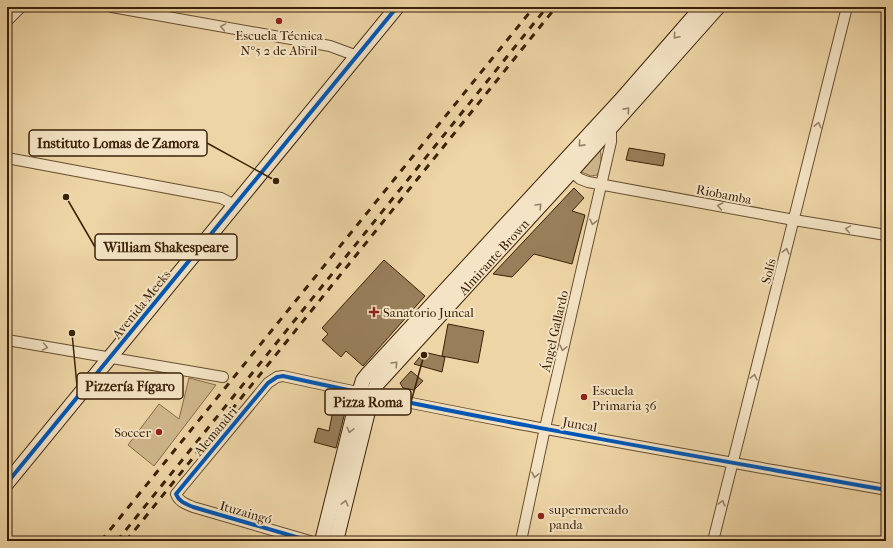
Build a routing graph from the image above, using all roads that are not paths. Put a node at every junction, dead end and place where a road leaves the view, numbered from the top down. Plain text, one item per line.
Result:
1 (21, 7) edge
2 (112, 7) edge
3 (397, 7) edge
4 (702, 7) edge
5 (718, 7) edge
6 (847, 7) edge
7 (7, 21) edge
8 (357, 56) junction
9 (611, 127) junction
10 (7, 158) edge
11 (567, 168) junction
12 (602, 184) junction
13 (235, 205) junction
14 (794, 220) junction
15 (886, 235) edge
16 (7, 340) edge
17 (109, 358) junction
18 (223, 377) dead end
19 (272, 379) joint
20 (366, 394) junction
21 (545, 428) junction
22 (733, 462) junction
23 (7, 483) edge
24 (886, 490) edge
25 (178, 498) joint
26 (310, 541) edge
27 (322, 541) edge
28 (336, 541) edge
29 (522, 541) edge
30 (713, 541) edge

1 - 7 street
8 -> 2 street
3 - 8 main road, Avenida Meeks
4 -> 11 main road, Almirante Brown
9 -> 5 main road, Almirante Brown
14 -> 6 street, Solís
8 - 13 main road, Avenida Meeks
9 - 11 main road, Almirante Brown
9 - 12 street, Ángel Gallardo
10 - 13 street
11 - 12 street, Riobamba
11 - 20 main road, Almirante Brown
14 -> 12 street, Riobamba
12 -> 21 street, Ángel Gallardo
13 - 17 main road, Avenida Meeks
15 -> 14 street, Riobamba
22 -> 14 street, Solís
16 -> 17 street
17 - 18 street
17 - 23 main road, Avenida Meeks
19 - 20 street, Juncal
19 - 25 street, Alemandri
20 - 21 street, Juncal
20 -> 27 main road, Almirante Brown
28 -> 20 main road, Almirante Brown
21 - 22 street, Juncal
21 -> 29 street, Ángel Gallardo
22 - 24 street, Juncal
30 -> 22 street, Solís
25 - 26 street, Ituzaingó

